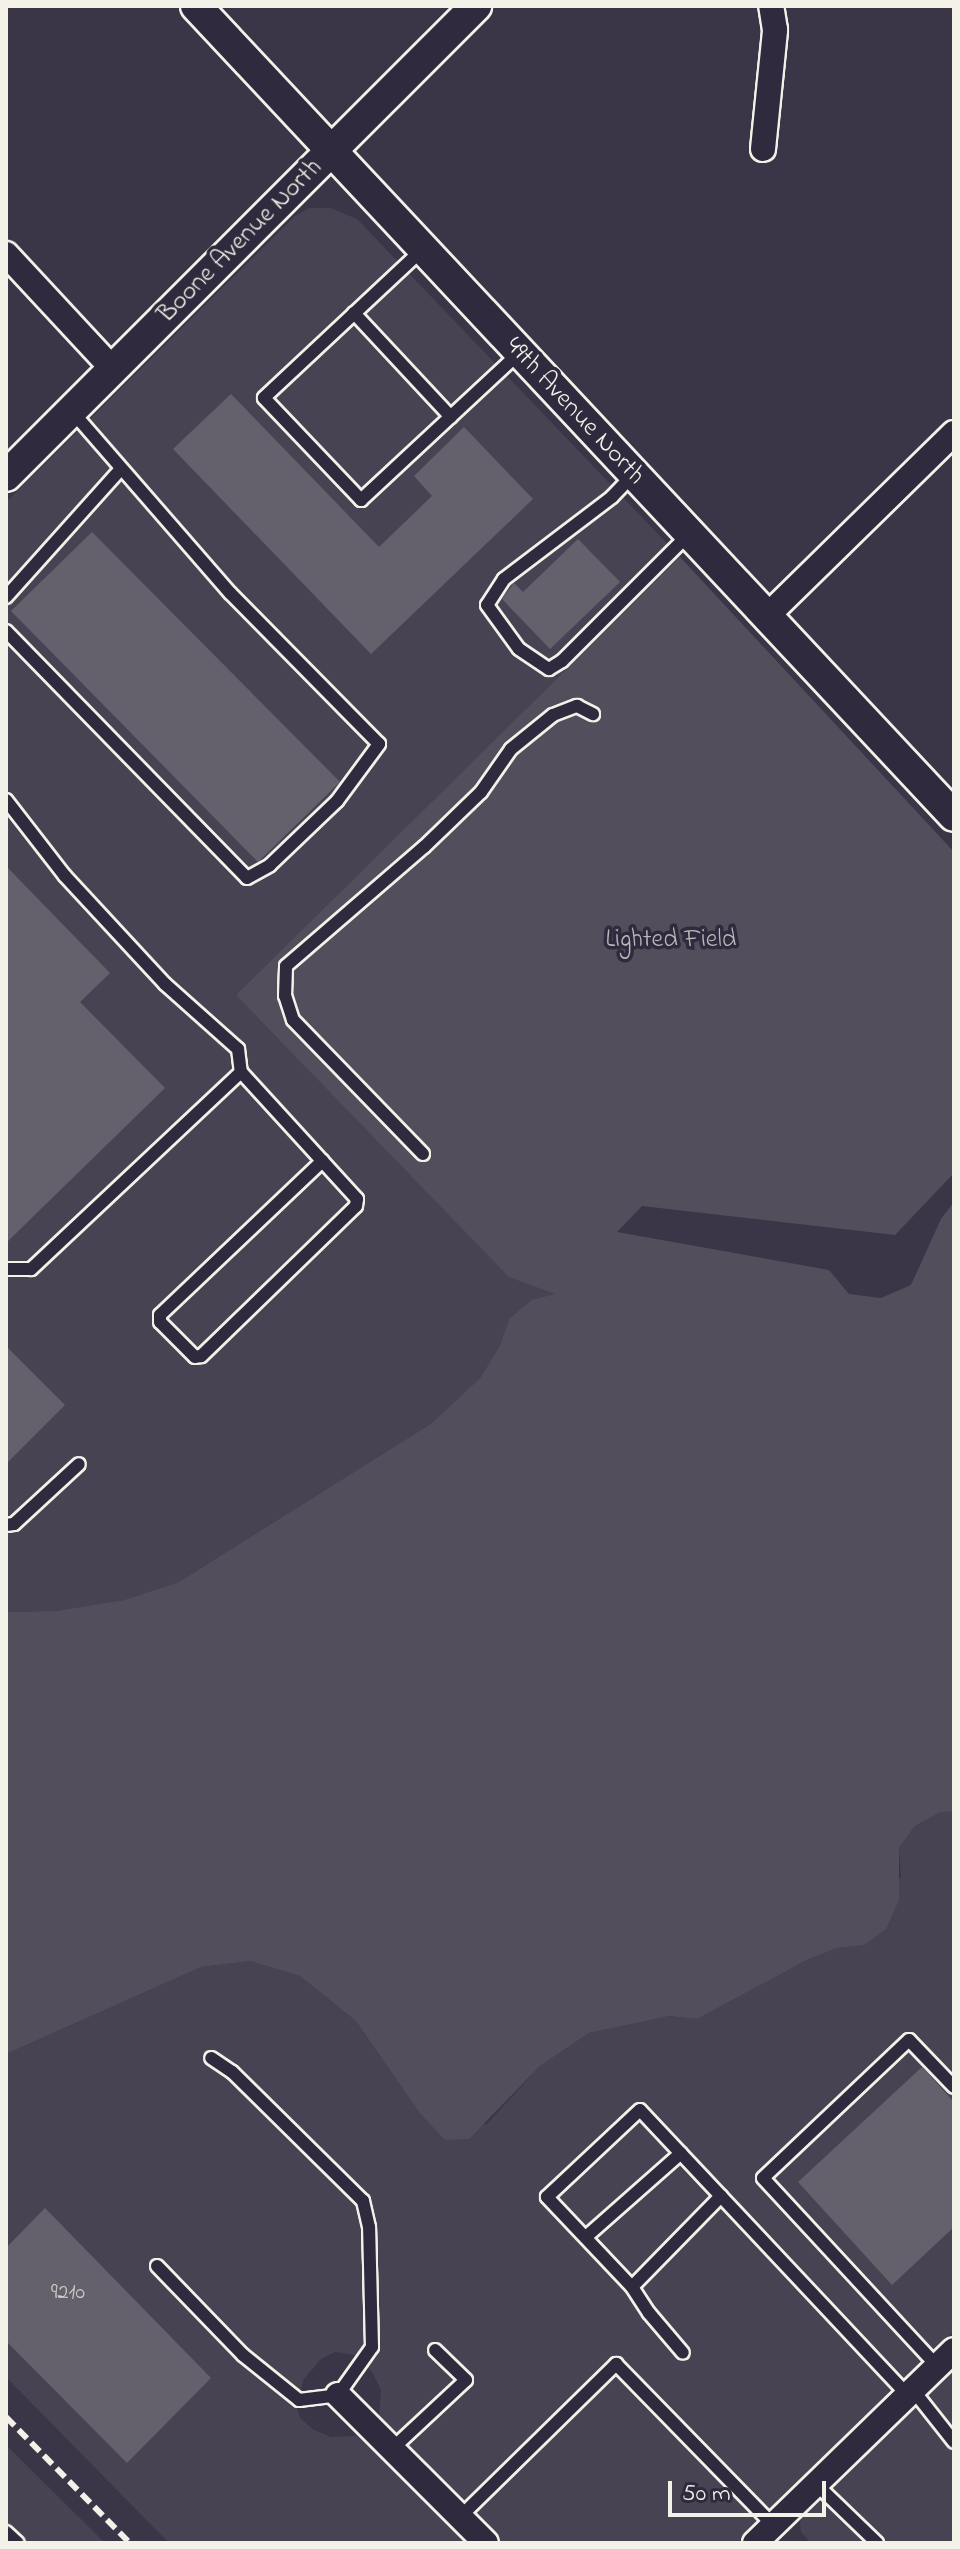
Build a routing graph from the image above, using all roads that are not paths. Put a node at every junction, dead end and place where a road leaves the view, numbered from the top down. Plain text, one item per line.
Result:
1 (196, 6) edge
2 (476, 6) edge
3 (771, 6) edge
4 (763, 149) dead end
5 (332, 152) junction
6 (423, 249) junction
7 (6, 254) edge
8 (354, 313) junction
9 (519, 353) junction
10 (112, 368) junction
11 (71, 410) junction
12 (451, 417) junction
13 (954, 433) edge
14 (121, 469) junction
15 (634, 474) junction
16 (6, 476) edge
17 (689, 534) junction
18 (6, 597) edge
19 (766, 617) junction
20 (6, 631) edge
21 (593, 714) dead end
22 (6, 800) edge
23 (954, 816) edge
24 (241, 1072) junction
25 (423, 1154) dead end
26 (322, 1161) junction
27 (6, 1269) edge
28 (79, 1464) dead end
29 (6, 1525) edge
30 (211, 2058) dead end
31 (954, 2087) edge
32 (681, 2153) junction
33 (721, 2196) junction
34 (587, 2236) junction
35 (157, 2266) dead end
36 (632, 2287) junction
37 (435, 2350) dead end
38 (683, 2353) dead end
39 (946, 2358) edge
40 (911, 2392) junction
41 (338, 2395) junction
42 (954, 2442) edge
43 (392, 2449) junction
44 (816, 2484) junction
45 (460, 2517) junction
46 (6, 2532) edge
47 (782, 2534) edge
48 (18, 2543) edge
49 (486, 2543) edge
50 (755, 2543) edge
51 (877, 2543) edge

1 - 5 street, 49th Avenue North
2 - 5 street, Boone Avenue North
3 - 4 street
5 - 6 street, 49th Avenue North
5 - 10 street, Boone Avenue North
6 - 8 lane
6 - 9 street, 49th Avenue North
7 - 10 street
8 - 12 lane
8 - 12 lane
9 - 12 lane
9 - 15 street, 49th Avenue North
10 - 11 street, Boone Avenue North
11 - 14 lane
11 - 16 street, Boone Avenue North
13 - 19 street
14 - 18 lane
14 - 20 lane
15 - 17 street, 49th Avenue North
15 - 17 lane
17 - 19 street, 49th Avenue North
19 - 23 street, 49th Avenue North
21 - 25 lane
22 - 24 lane
24 - 26 lane
24 - 27 lane
26 - 26 lane
28 - 29 lane
30 - 41 lane
31 - 39 lane
32 - 33 lane
32 - 34 lane
32 - 34 lane
33 - 36 lane
33 - 40 lane
34 - 36 lane
35 - 41 lane
36 - 38 lane
37 - 43 lane
39 - 40 street
40 - 42 lane
40 - 44 street
41 - 43 street
43 - 45 street
44 - 47 street
44 - 51 lane
45 - 47 lane
45 - 49 street
46 - 48 lane
47 - 50 street

